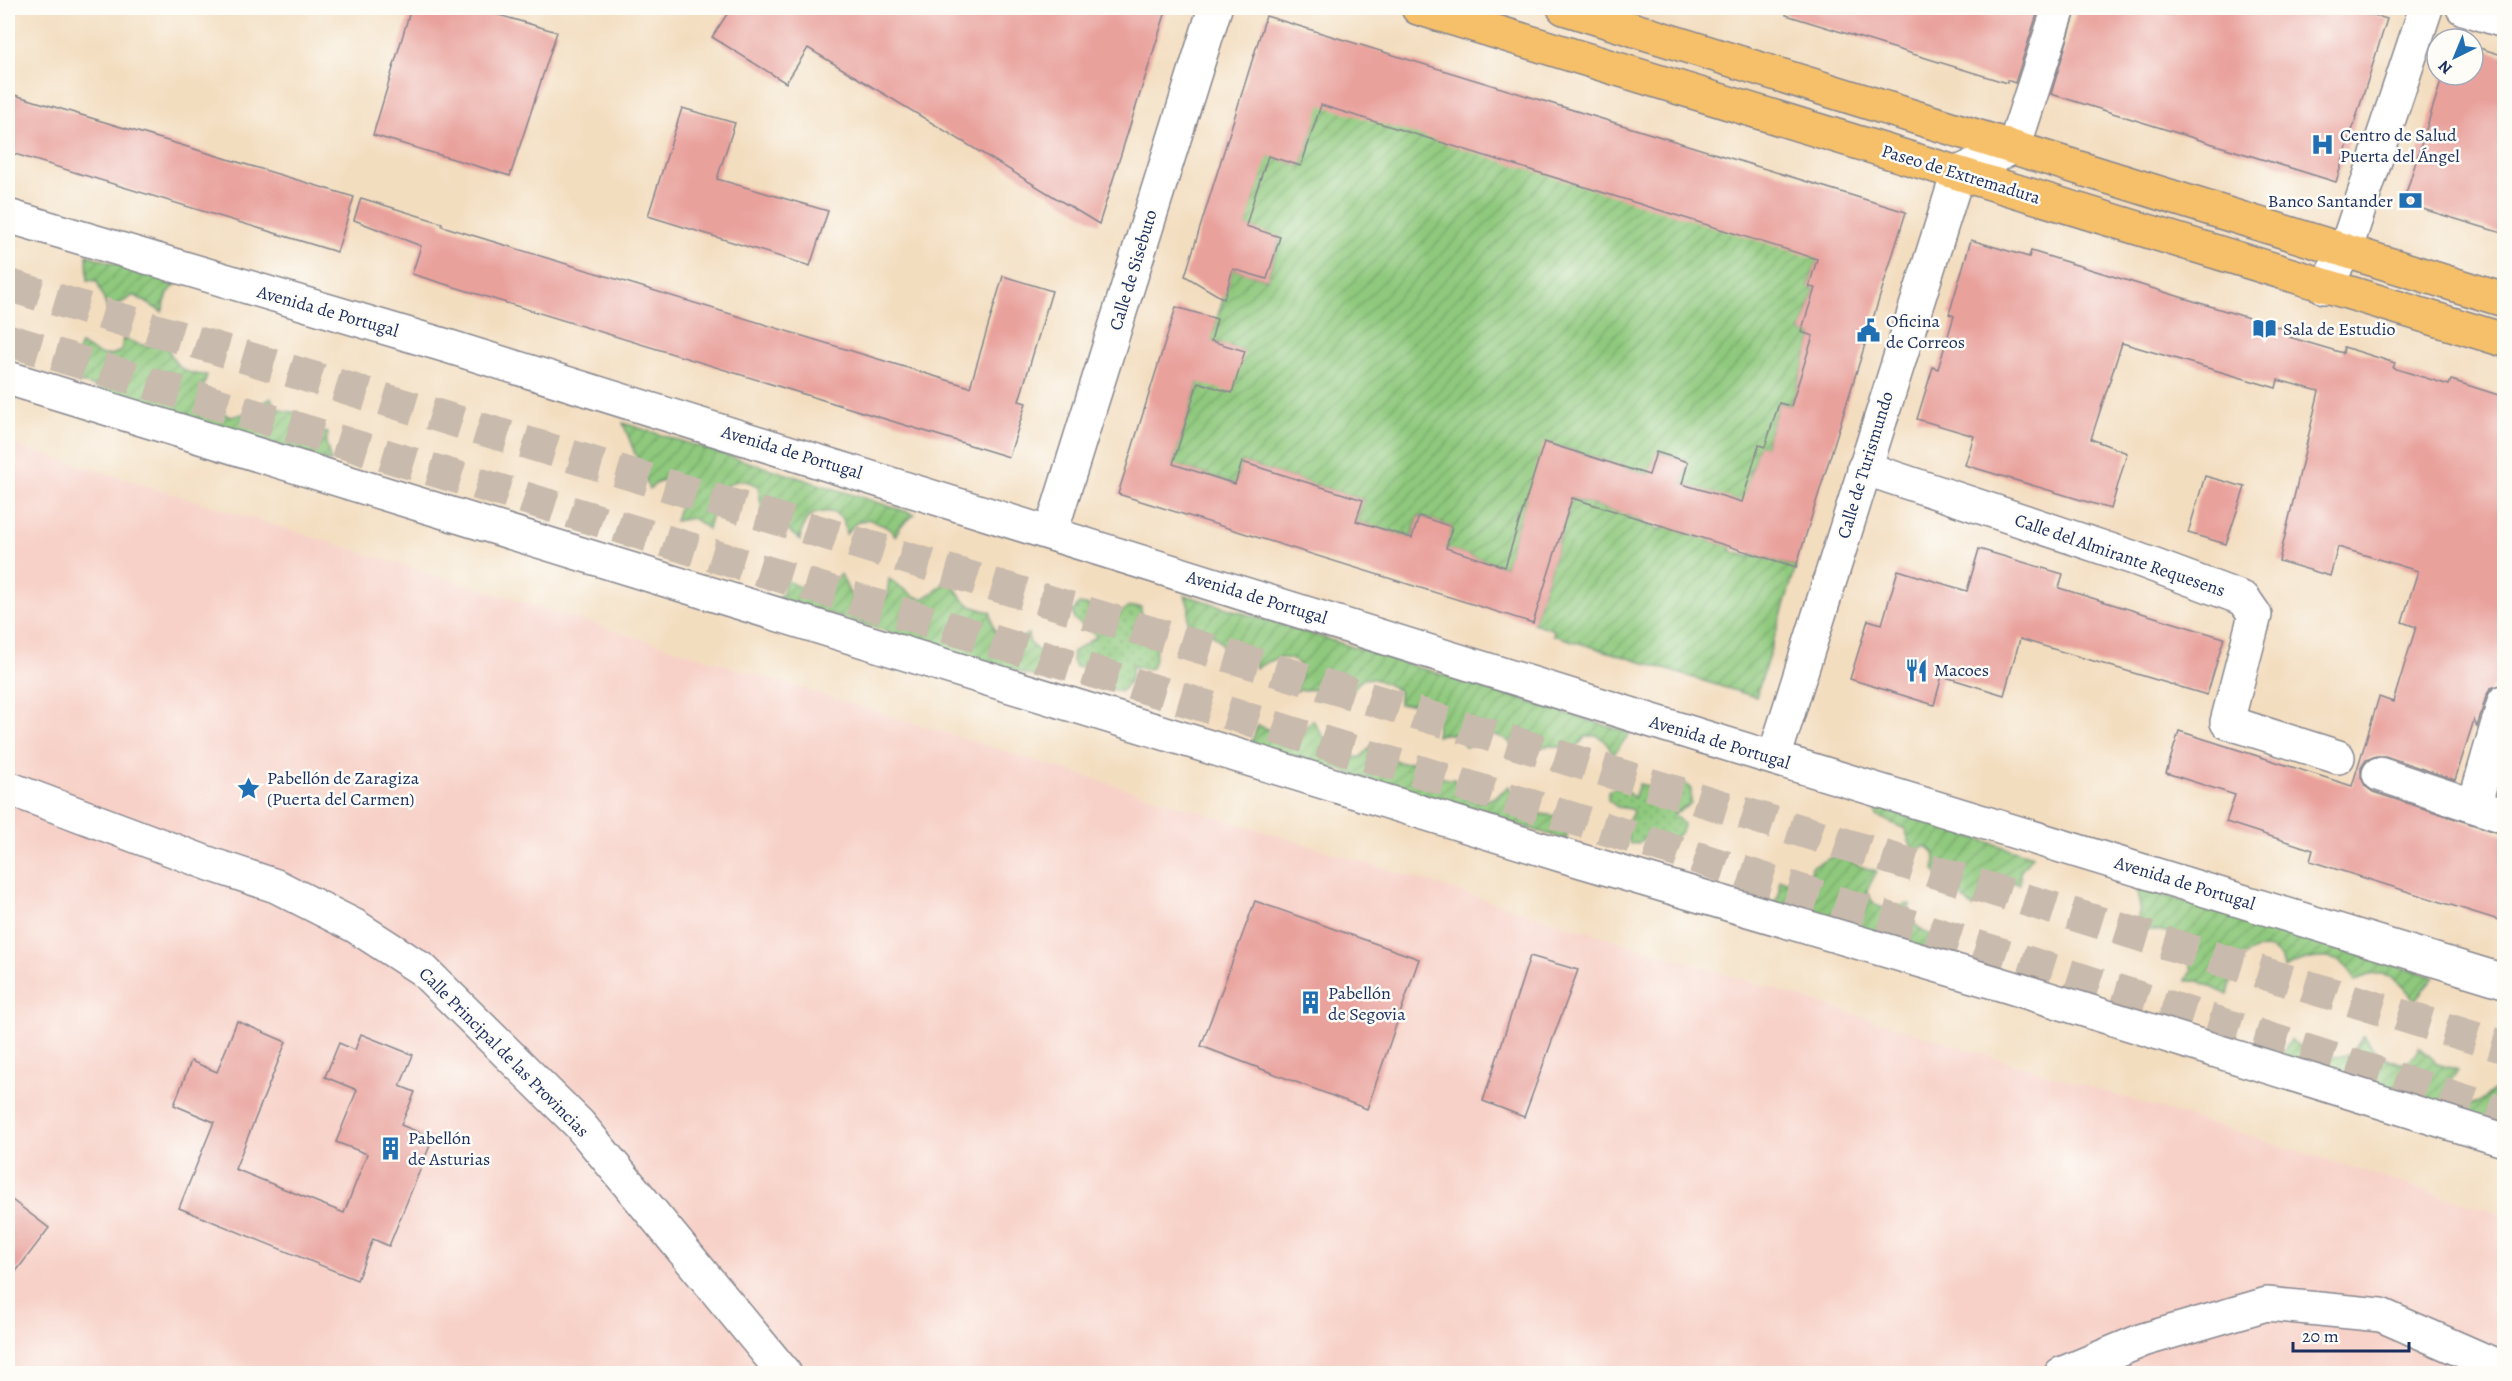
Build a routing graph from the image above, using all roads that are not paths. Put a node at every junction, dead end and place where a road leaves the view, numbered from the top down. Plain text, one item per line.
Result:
1 (1215, 8) edge
2 (1418, 8) edge
3 (1564, 8) edge
4 (2059, 8) edge
5 (2426, 8) edge
6 (2463, 8) edge
7 (2505, 21) edge
8 (2014, 147) junction
9 (1958, 173) junction
10 (8, 216) edge
11 (2345, 251) junction
12 (2325, 287) junction
13 (2505, 300) edge
14 (2505, 340) edge
15 (8, 378) edge
16 (1864, 468) junction
17 (1051, 532) junction
18 (2505, 702) edge
19 (2338, 757) dead end
20 (1774, 758) junction
21 (2379, 774) dead end
22 (8, 788) edge
23 (2474, 806) junction
24 (2505, 816) edge
25 (2505, 981) edge
26 (2505, 1140) edge
27 (2505, 1369) edge
28 (785, 1374) edge
29 (2061, 1374) edge

1 - 17 street, Calle de Sisebuto
2 - 9 main road, Paseo de Extremadura
3 - 8 main road
4 - 8 street
5 - 11 street
6 - 7 street
8 - 9 street
8 - 11 main road
9 - 12 main road, Paseo de Extremadura
9 - 16 street, Calle de Turismundo
10 - 17 street, Avenida de Portugal
11 - 12 street
11 - 13 main road
12 - 14 main road, Paseo de Extremadura
15 - 26 street
16 - 19 street, Calle del Almirante Requesens
16 - 20 street, Calle de Turismundo
17 - 20 street, Avenida de Portugal
18 - 23 street
20 - 25 street, Avenida de Portugal
21 - 23 street
22 - 28 street, Calle Principal de las Provincias
23 - 24 street
27 - 29 street

